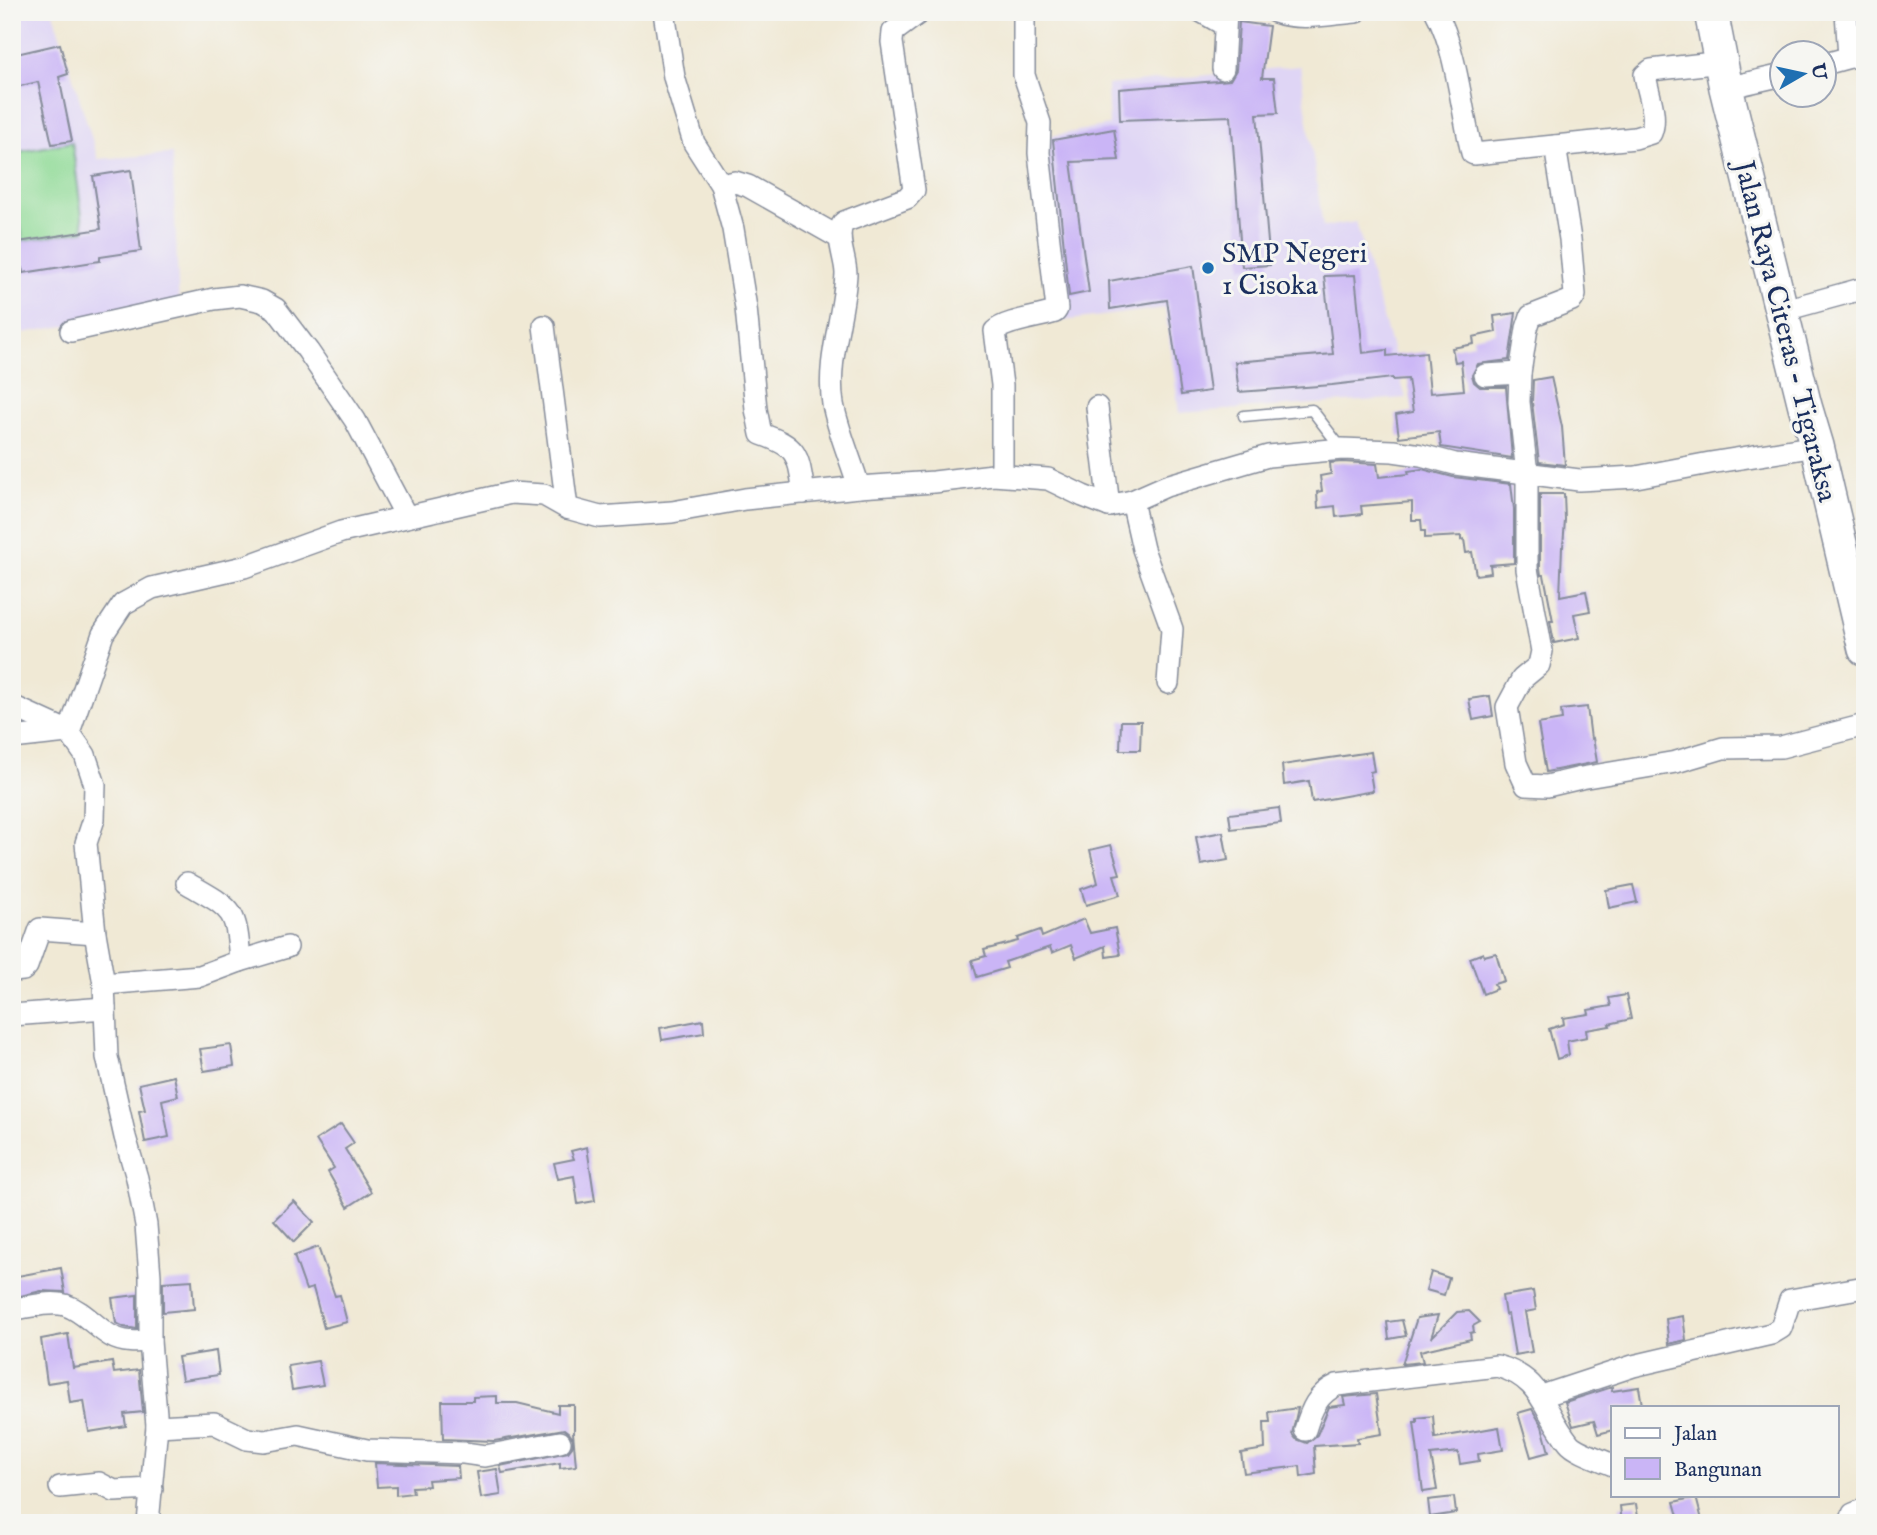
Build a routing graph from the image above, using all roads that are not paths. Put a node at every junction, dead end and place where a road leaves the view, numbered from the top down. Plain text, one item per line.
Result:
1 (664, 12) edge
2 (920, 12) edge
3 (1024, 12) edge
4 (1191, 12) edge
5 (1275, 12) edge
6 (1356, 12) edge
7 (1436, 12) edge
8 (1712, 12) edge
9 (1846, 12) edge
10 (1225, 21) edge
11 (1857, 55) edge
12 (1839, 60) edge
13 (1223, 69) dead end
14 (1724, 75) junction
15 (1769, 75) edge
16 (1555, 146) junction
17 (721, 185) junction
18 (840, 237) junction
19 (1865, 288) edge
20 (1781, 311) junction
21 (544, 326) dead end
22 (71, 331) dead end
23 (1520, 373) junction
24 (1485, 375) dead end
25 (1097, 407) dead end
26 (1244, 416) dead end
27 (1817, 446) junction
28 (1342, 449) junction
29 (1527, 474) junction
30 (1002, 475) junction
31 (859, 487) junction
32 (804, 493) junction
33 (1132, 501) junction
34 (1109, 506) junction
35 (567, 508) junction
36 (406, 516) junction
37 (1865, 649) edge
38 (1168, 683) dead end
39 (12, 706) edge
40 (1865, 725) edge
41 (69, 732) junction
42 (12, 738) edge
43 (187, 883) dead end
44 (94, 933) junction
45 (287, 947) dead end
46 (240, 961) junction
47 (12, 971) edge
48 (104, 984) junction
49 (105, 1008) junction
50 (12, 1014) edge
51 (1865, 1287) edge
52 (20, 1308) dead end
53 (150, 1341) junction
54 (1542, 1396) junction
55 (157, 1426) junction
56 (1305, 1430) dead end
57 (560, 1442) dead end
58 (1611, 1464) edge
59 (60, 1487) dead end
60 (152, 1489) junction
61 (1865, 1509) edge
62 (148, 1523) edge
63 (1850, 1523) edge

1 - 17 street
2 - 18 street
3 - 30 street
4 - 10 lane
5 - 6 street
7 - 16 street
8 - 14 main road, Jalan Raya Citeras - Tigaraksa
9 - 11 street
10 - 13 street
11 - 12 street
14 - 15 street
14 - 16 street
14 - 20 main road, Jalan Raya Citeras - Tigaraksa
16 - 23 street
17 - 18 street
17 - 32 street
18 - 31 street
19 - 20 street
20 - 27 main road, Jalan Raya Citeras - Tigaraksa
21 - 35 street
22 - 36 street
23 - 24 street
23 - 29 street
25 - 34 street
26 - 28 lane
27 - 29 street
27 - 37 main road, Jalan Raya Citeras - Tigaraksa
28 - 29 street
28 - 33 street
29 - 40 street
30 - 31 street
30 - 34 street
31 - 32 street
32 - 35 street
33 - 34 street
33 - 38 street
35 - 36 street
36 - 41 street
39 - 41 street
41 - 42 street
41 - 44 street
43 - 46 street
44 - 47 street
44 - 48 street
45 - 46 street
46 - 48 street
48 - 49 street
49 - 50 street
49 - 53 street
51 - 54 street
52 - 53 street
53 - 55 street
54 - 56 street
54 - 58 street
55 - 57 street
55 - 60 street
59 - 60 street
60 - 62 street
61 - 63 street

